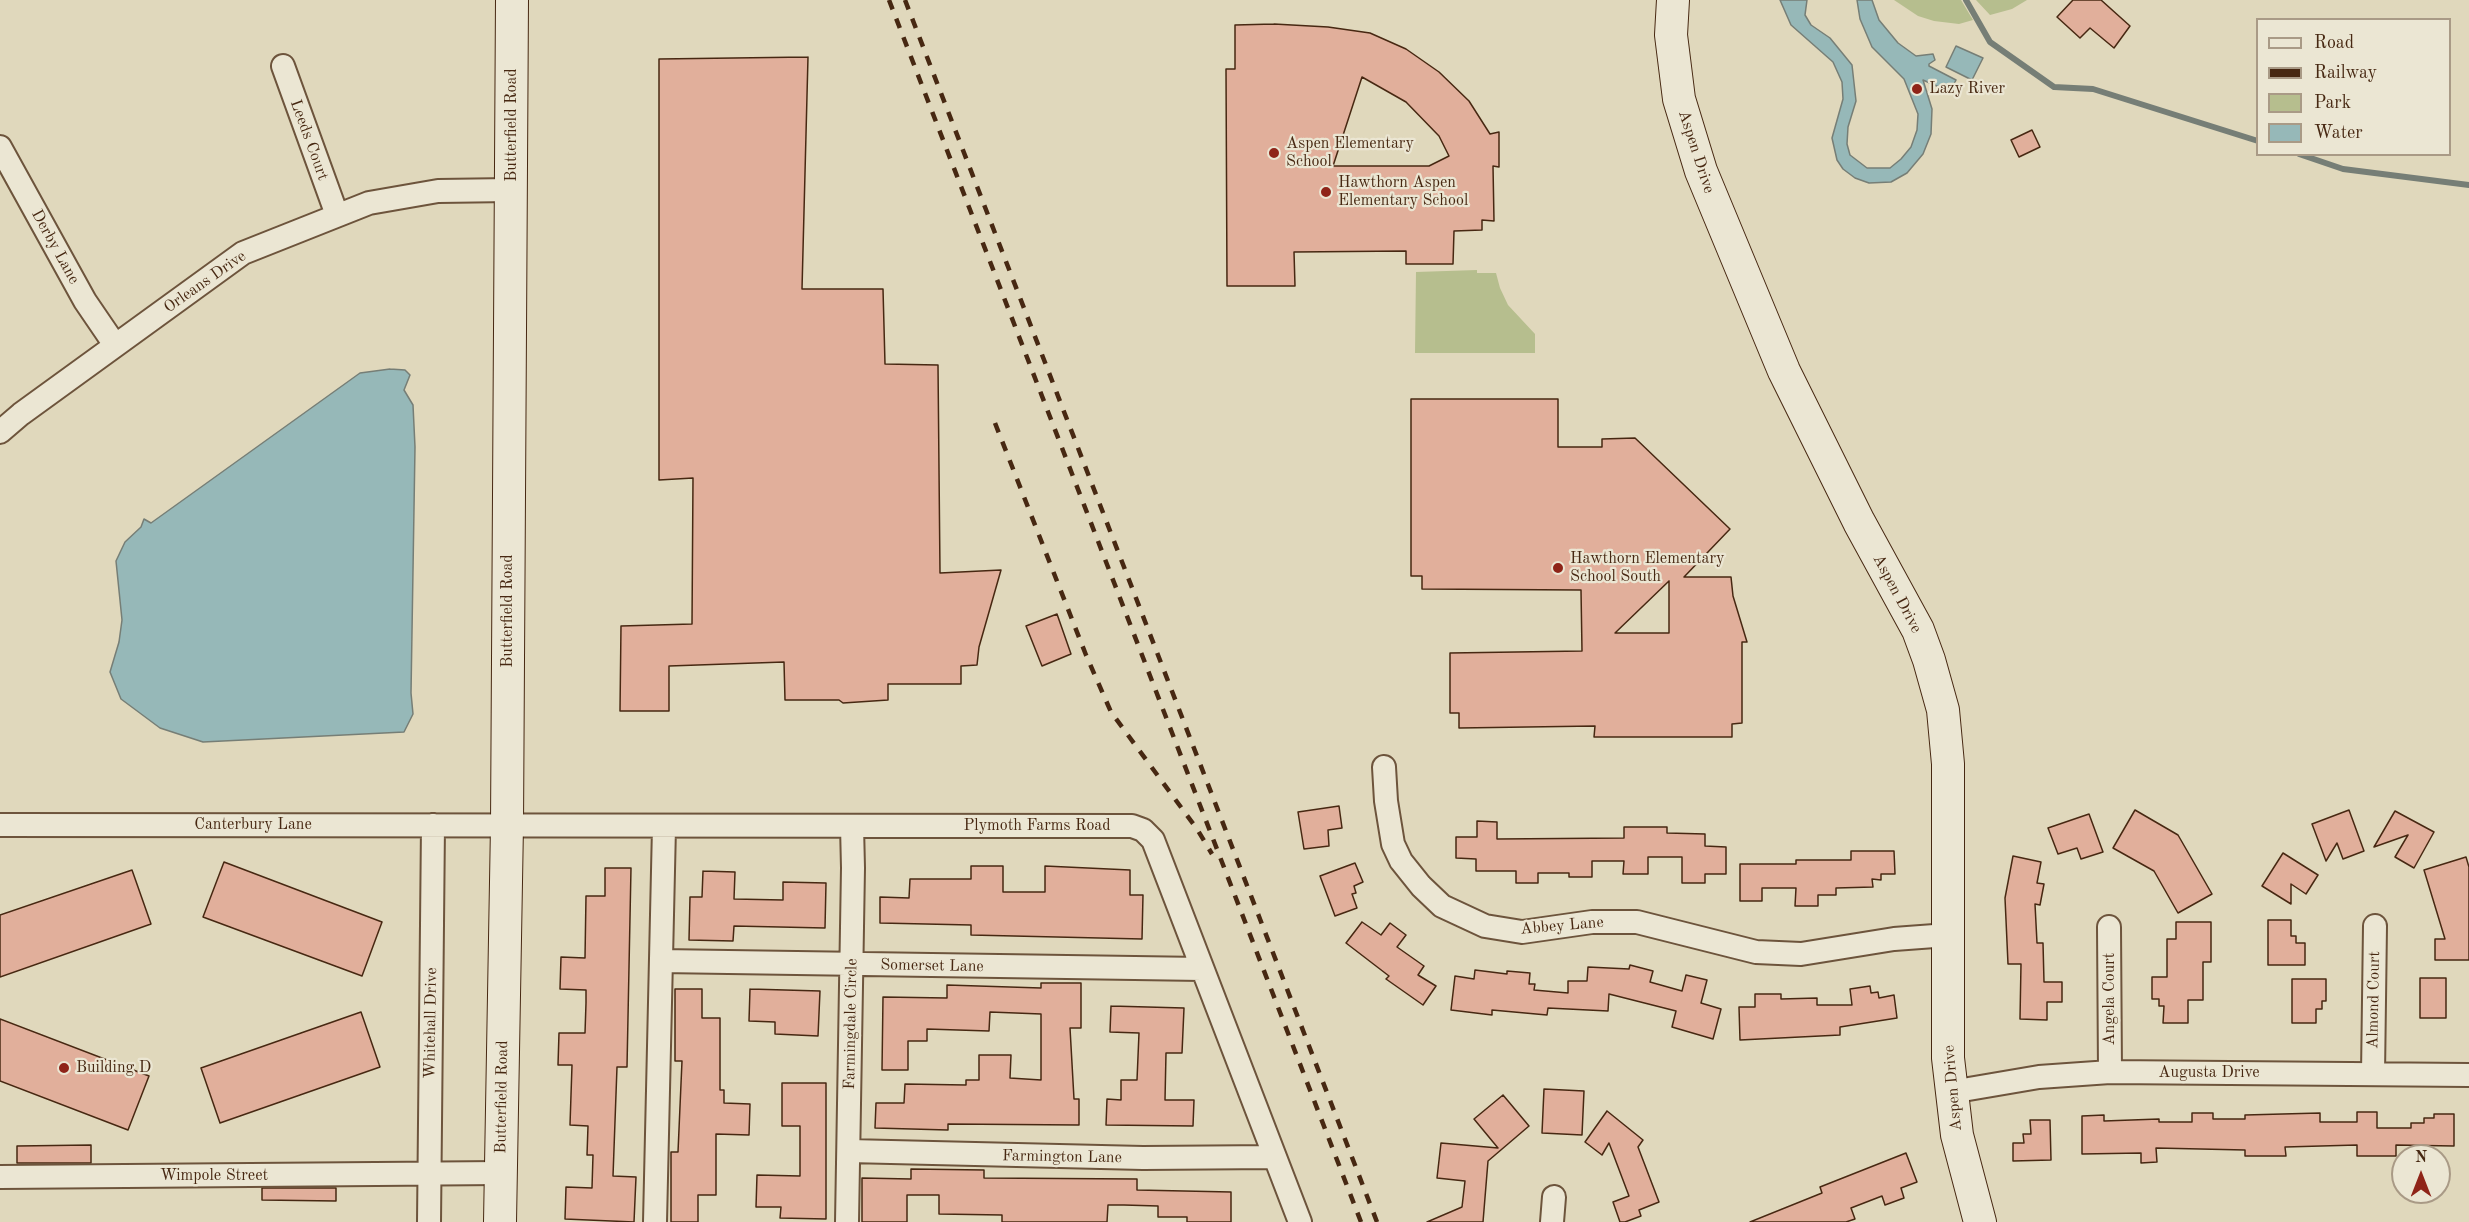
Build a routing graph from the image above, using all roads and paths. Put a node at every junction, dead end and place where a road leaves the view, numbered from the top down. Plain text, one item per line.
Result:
1 (512, 0) edge
2 (1672, 0) edge
3 (283, 66) dead end
4 (0, 147) edge
5 (511, 190) junction
6 (337, 215) junction
7 (115, 345) junction
8 (0, 432) edge
9 (1384, 767) dead end
10 (0, 825) edge
11 (433, 825) junction
12 (507, 825) junction
13 (852, 826) junction
14 (664, 827) junction
15 (2375, 926) dead end
16 (2109, 927) dead end
17 (1948, 935) junction
18 (661, 961) junction
19 (851, 965) junction
20 (1202, 969) junction
21 (2110, 1072) junction
22 (2373, 1074) junction
23 (2469, 1075) edge
24 (1951, 1092) junction
25 (849, 1151) junction
26 (1274, 1157) junction
27 (501, 1173) junction
28 (429, 1175) junction
29 (0, 1177) edge
30 (1554, 1197) dead end
31 (429, 1222) edge
32 (500, 1222) edge
33 (655, 1222) edge
34 (847, 1222) edge
35 (1300, 1222) edge
36 (1552, 1222) edge
37 (1980, 1222) edge

1 - 5 street, Butterfield Road
2 - 17 street, Aspen Drive
3 - 6 street, Leeds Court
4 - 7 street, Derby Lane
5 - 6 street, Orleans Drive
5 - 12 street, Butterfield Road
6 - 7 street, Orleans Drive
7 - 8 street, Orleans Drive
9 - 17 street, Abbey Lane
10 - 11 street, Canterbury Lane
11 - 12 street, Canterbury Lane
11 - 28 street, Whitehall Drive
12 - 14 street, Plymoth Farms Road
12 - 27 street, Butterfield Road
13 - 14 street, Plymoth Farms Road
13 - 19 street, Farmingdale Circle
13 - 20 street, Plymoth Farms Road
14 - 18 street
15 - 22 street, Almond Court
16 - 21 street, Angela Court
17 - 24 street, Aspen Drive
18 - 19 street, Somerset Lane
18 - 33 street
19 - 20 street, Somerset Lane
19 - 25 street, Farmingdale Circle
20 - 26 street, Plymoth Farms Road
21 - 22 street, Augusta Drive
21 - 24 street, Augusta Drive
22 - 23 street, Augusta Drive
24 - 37 street, Aspen Drive
25 - 26 street, Farmington Lane
25 - 34 street, Farmingdale Circle
26 - 35 street, Plymoth Farms Road
27 - 28 street, Wimpole Street
27 - 32 street, Butterfield Road
28 - 29 street, Wimpole Street
28 - 31 street, Whitehall Drive
30 - 36 street

